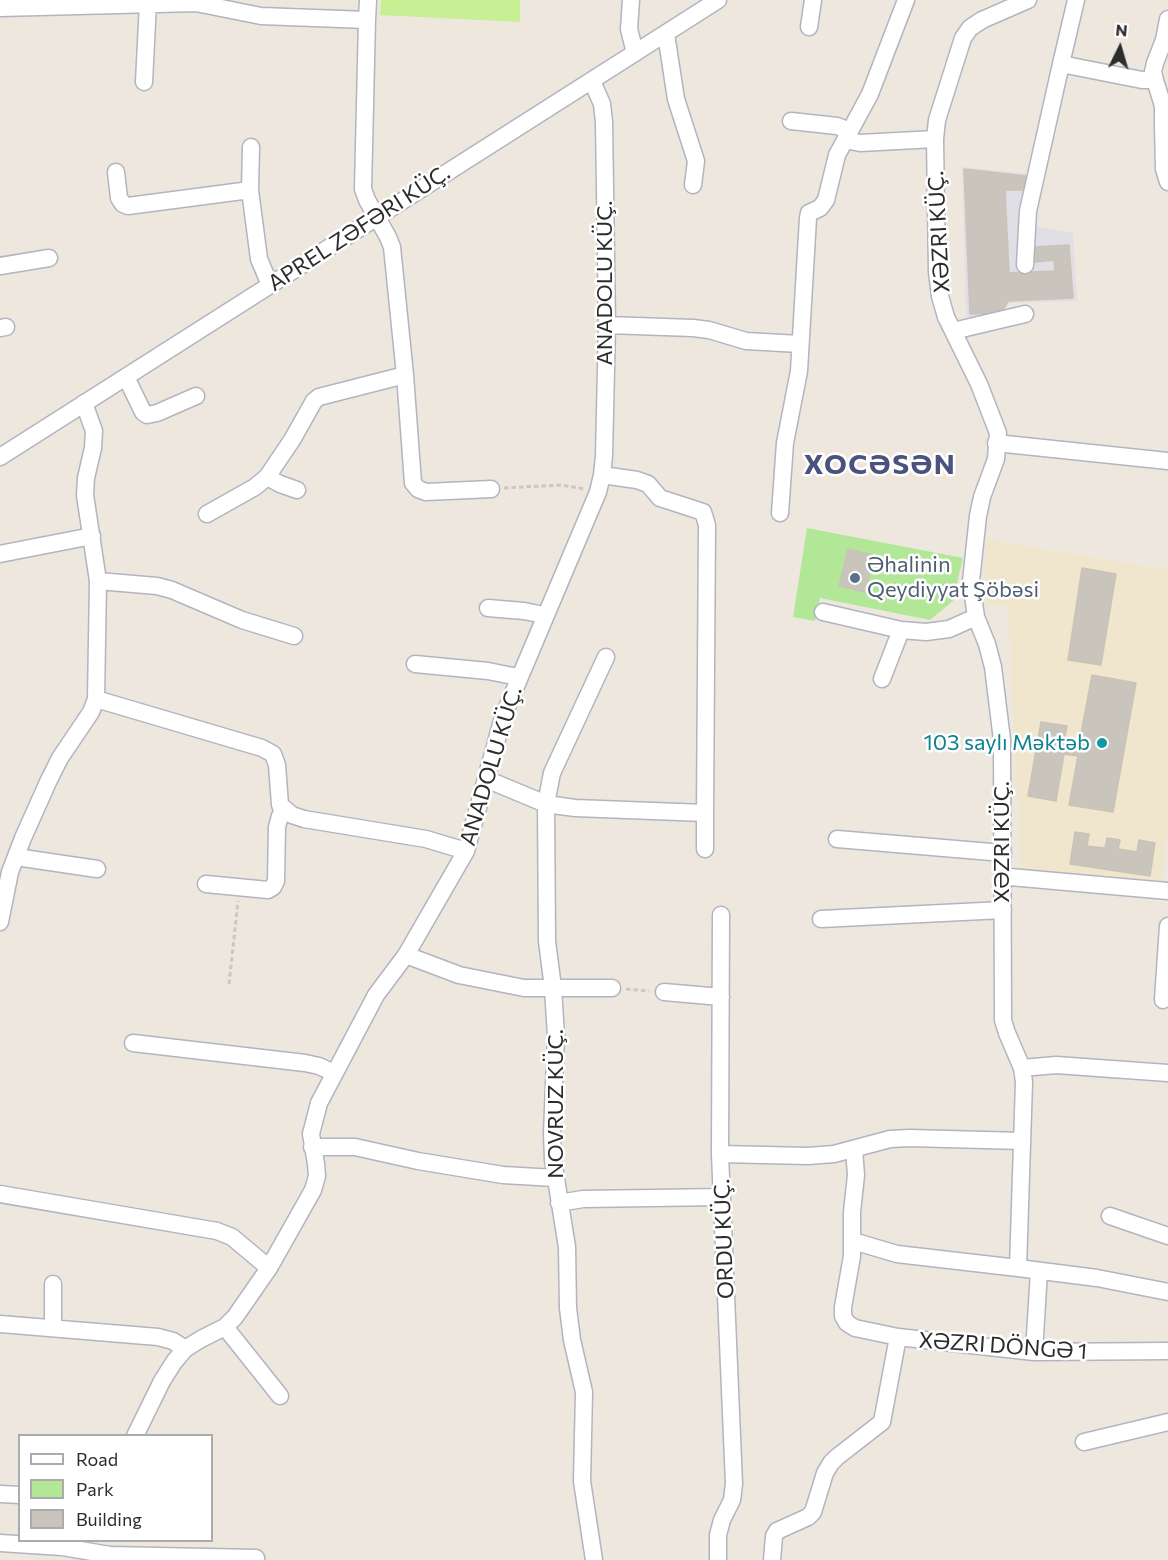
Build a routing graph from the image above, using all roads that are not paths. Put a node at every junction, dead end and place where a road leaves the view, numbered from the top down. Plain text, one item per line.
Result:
1 (368, 0) edge
2 (631, 0) edge
3 (718, 0) edge
4 (813, 0) edge
5 (906, 0) edge
6 (1028, 0) edge
7 (1076, 0) edge
8 (54, 3) edge
9 (148, 3) junction
10 (228, 5) edge
11 (0, 8) edge
12 (1168, 19) edge
13 (367, 20) junction
14 (809, 27) dead end
15 (666, 34) junction
16 (635, 53) junction
17 (1061, 64) junction
18 (1155, 80) junction
19 (592, 81) junction
20 (144, 82) dead end
21 (791, 121) dead end
22 (1166, 127) edge
23 (848, 136) junction
24 (935, 139) junction
25 (251, 147) dead end
26 (116, 172) dead end
27 (1168, 182) edge
28 (693, 185) dead end
29 (250, 189) junction
30 (376, 217) junction
31 (49, 258) dead end
32 (1024, 265) dead end
33 (0, 266) edge
34 (270, 285) junction
35 (1025, 314) dead end
36 (607, 326) junction
37 (953, 331) junction
38 (800, 344) junction
39 (405, 375) junction
40 (126, 377) junction
41 (196, 396) dead end
42 (84, 403) junction
43 (996, 444) junction
44 (0, 457) edge
45 (1168, 461) edge
46 (267, 477) junction
47 (600, 483) junction
48 (491, 489) road end
49 (297, 490) dead end
50 (780, 513) dead end
51 (207, 514) dead end
52 (92, 536) junction
53 (0, 554) edge
54 (98, 581) junction
55 (488, 608) dead end
56 (823, 612) dead end
57 (544, 615) junction
58 (976, 618) junction
59 (901, 630) junction
60 (294, 636) dead end
61 (606, 657) dead end
62 (416, 664) dead end
63 (518, 677) junction
64 (882, 679) dead end
65 (96, 699) junction
66 (486, 779) junction
67 (546, 804) junction
68 (284, 810) junction
69 (705, 813) junction
70 (837, 839) dead end
71 (705, 849) dead end
72 (466, 851) junction
73 (1003, 853) junction
74 (16, 857) junction
75 (97, 869) dead end
76 (1010, 877) dead end
77 (206, 884) dead end
78 (1168, 891) edge
79 (1003, 910) junction
80 (720, 915) dead end
81 (820, 919) dead end
82 (0, 922) edge
83 (1168, 926) edge
84 (406, 955) junction
85 (553, 988) junction
86 (612, 988) road end
87 (664, 992) road end
88 (720, 997) junction
89 (1163, 1000) dead end
90 (133, 1043) dead end
91 (1022, 1068) junction
92 (334, 1073) junction
93 (1168, 1073) edge
94 (1022, 1142) junction
95 (312, 1147) junction
96 (854, 1149) junction
97 (720, 1154) junction
98 (555, 1178) junction
99 (0, 1194) edge
100 (722, 1197) junction
101 (559, 1203) junction
102 (1110, 1216) dead end
103 (1168, 1236) edge
104 (853, 1241) junction
105 (269, 1268) junction
106 (1018, 1268) junction
107 (1039, 1271) junction
108 (53, 1284) dead end
109 (1168, 1292) edge
110 (0, 1324) edge
111 (225, 1327) junction
112 (53, 1328) junction
113 (898, 1337) junction
114 (185, 1349) junction
115 (1034, 1352) junction
116 (1168, 1352) edge
117 (280, 1396) dead end
118 (1168, 1422) edge
119 (136, 1434) edge
120 (1084, 1442) dead end
121 (0, 1494) edge
122 (18, 1495) edge
123 (0, 1543) edge
124 (63, 1544) edge
125 (84, 1551) edge
126 (256, 1558) dead end
127 (594, 1560) edge
128 (718, 1560) edge
129 (772, 1560) edge

1 - 13 street
2 - 16 street
3 - 15 street, APREL ZƏFƏRI KÜÇ.
4 - 14 street
5 - 23 street
6 - 24 street, XƏZRI KÜÇ.
7 - 17 street
8 - 9 street
8 - 11 street
9 - 10 street
9 - 20 street
10 - 13 street
12 - 18 street
13 - 30 street
15 - 16 street, APREL ZƏFƏRI KÜÇ.
15 - 28 street
16 - 19 street, APREL ZƏFƏRI KÜÇ.
17 - 18 street
17 - 32 street
18 - 22 street
19 - 30 street, APREL ZƏFƏRI KÜÇ.
19 - 36 street, ANADOLU KÜÇ.
21 - 23 street
22 - 27 street
23 - 24 street
23 - 38 street
24 - 37 street, XƏZRI KÜÇ.
25 - 29 street
26 - 29 street
29 - 34 street
30 - 34 street, APREL ZƏFƏRI KÜÇ.
30 - 39 street
31 - 33 street
34 - 40 street, APREL ZƏFƏRI KÜÇ.
35 - 37 street
36 - 38 street
36 - 47 street, ANADOLU KÜÇ.
37 - 43 street, XƏZRI KÜÇ.
38 - 50 street
39 - 46 street
39 - 48 street
40 - 41 street
40 - 42 street, APREL ZƏFƏRI KÜÇ.
42 - 44 street, APREL ZƏFƏRI KÜÇ.
42 - 52 street
43 - 45 street
43 - 58 street, XƏZRI KÜÇ.
46 - 49 street
46 - 51 street
47 - 57 street, ANADOLU KÜÇ.
47 - 69 street
52 - 53 street
52 - 54 street
54 - 60 street
54 - 65 street
55 - 57 street
56 - 59 street
57 - 63 street, ANADOLU KÜÇ.
58 - 59 street
58 - 73 street, XƏZRI KÜÇ.
59 - 64 street
61 - 67 street, NOVRUZ KÜÇ.
62 - 63 street
63 - 66 street, ANADOLU KÜÇ.
65 - 68 street
65 - 74 street
66 - 67 street
66 - 72 street, ANADOLU KÜÇ.
67 - 69 street
67 - 85 street, NOVRUZ KÜÇ.
68 - 72 street
68 - 77 street
69 - 71 street
70 - 73 street
72 - 84 street, ANADOLU KÜÇ.
73 - 79 street, XƏZRI KÜÇ.
74 - 75 street
74 - 82 street
76 - 78 street
79 - 81 street
79 - 91 street, XƏZRI KÜÇ.
80 - 88 street, ORDU KÜÇ.
83 - 89 street
84 - 85 street
84 - 92 street, ANADOLU KÜÇ.
85 - 86 street
85 - 98 street, NOVRUZ KÜÇ.
87 - 88 street
88 - 97 street, ORDU KÜÇ.
90 - 92 street
91 - 93 street
91 - 94 street, XƏZRI KÜÇ.
92 - 95 street, ANADOLU KÜÇ.
94 - 96 street
94 - 106 street, XƏZRI KÜÇ.
95 - 98 street
95 - 105 street, ANADOLU KÜÇ.
96 - 97 street
96 - 104 street
97 - 100 street, ORDU KÜÇ.
98 - 101 street, NOVRUZ KÜÇ.
99 - 105 street
100 - 101 street
100 - 128 street, ORDU KÜÇ.
101 - 127 street, NOVRUZ KÜÇ.
102 - 103 street
104 - 106 street
104 - 113 street
105 - 111 street, ANADOLU KÜÇ.
106 - 107 street
107 - 109 street
107 - 115 street
108 - 112 street
110 - 112 street
111 - 114 street, ANADOLU KÜÇ.
111 - 117 street
112 - 114 street
113 - 115 street, XƏZRI DÖNGƏ 1
113 - 129 street, XƏZRI DÖNGƏ 1
114 - 119 street, ANADOLU KÜÇ.
115 - 116 street, XƏZRI DÖNGƏ 1
118 - 120 street
121 - 122 street
123 - 124 street
124 - 125 street
125 - 126 street

